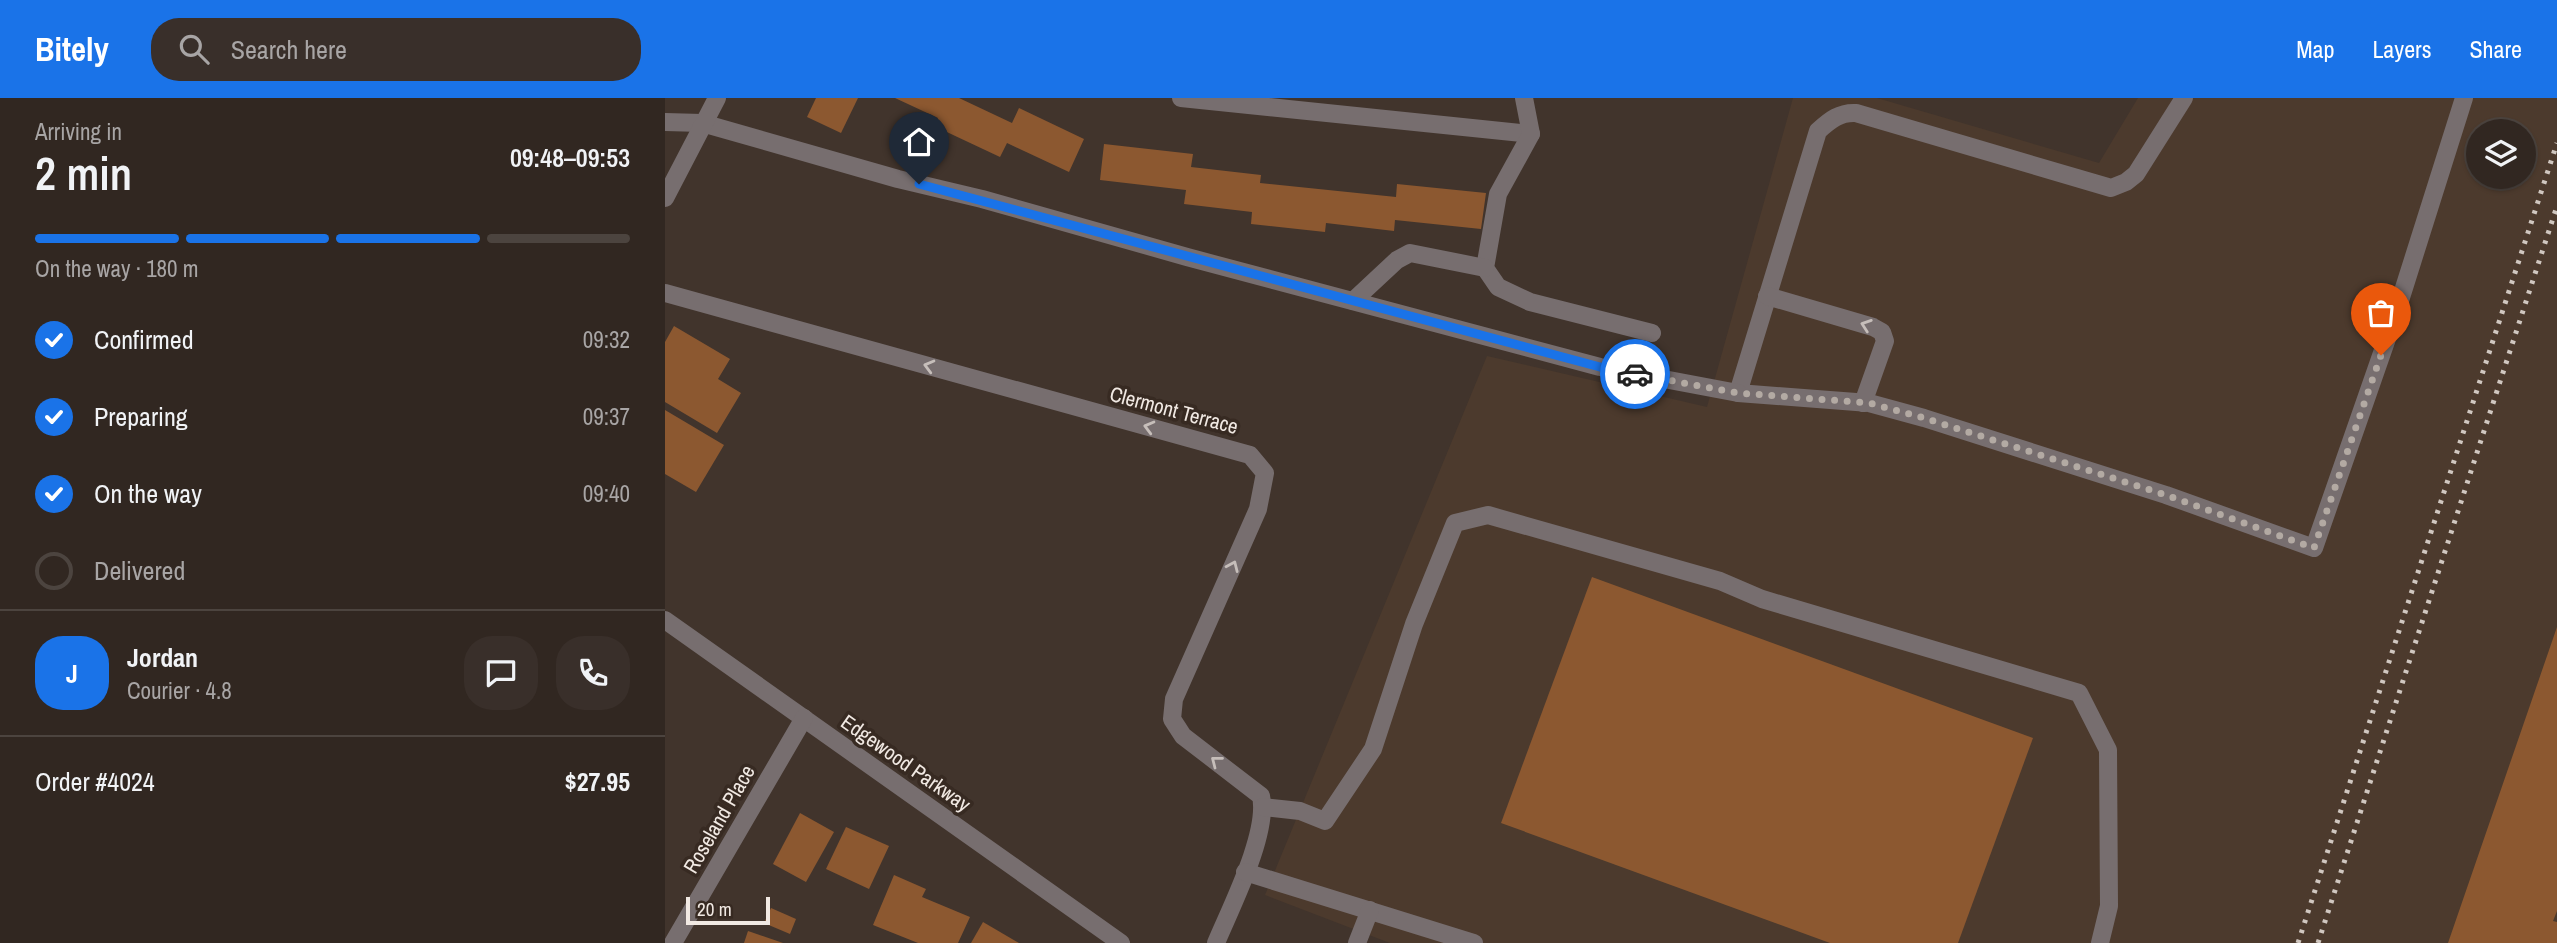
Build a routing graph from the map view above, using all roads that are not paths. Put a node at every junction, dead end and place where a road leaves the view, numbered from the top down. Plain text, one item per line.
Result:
1 (717, 98) edge
2 (1181, 98) edge
3 (1524, 98) edge
4 (2184, 98) edge
5 (2464, 98) edge
6 (665, 122) edge
7 (702, 123) junction
8 (1531, 134) junction
9 (665, 198) edge
10 (1485, 268) junction
11 (665, 293) edge
12 (1767, 296) junction
13 (1353, 301) junction
14 (1652, 333) dead end
15 (1738, 393) junction
16 (1863, 402) junction
17 (665, 620) edge
18 (804, 718) junction
19 (1263, 807) junction
20 (1245, 872) junction
21 (1370, 910) junction
22 (673, 943) edge
23 (1121, 943) edge
24 (1216, 943) edge
25 (1357, 943) edge
26 (1474, 943) edge
27 (2100, 943) edge

1 - 7 street
2 - 8 street
3 - 8 street
4 - 12 street
5 - 16 street
6 - 7 street
7 - 9 street
7 - 13 street
8 - 10 street
10 - 13 street
10 - 14 street
19 -> 11 street, Clermont Terrace
12 - 15 street
16 -> 12 street
13 - 15 street
15 - 16 street
17 - 18 street, Edgewood Parkway
18 - 22 street, Roseland Place
18 - 23 street, Edgewood Parkway
19 - 20 street
19 - 27 street
20 - 21 street
20 - 24 street
21 - 25 street
21 - 26 street

